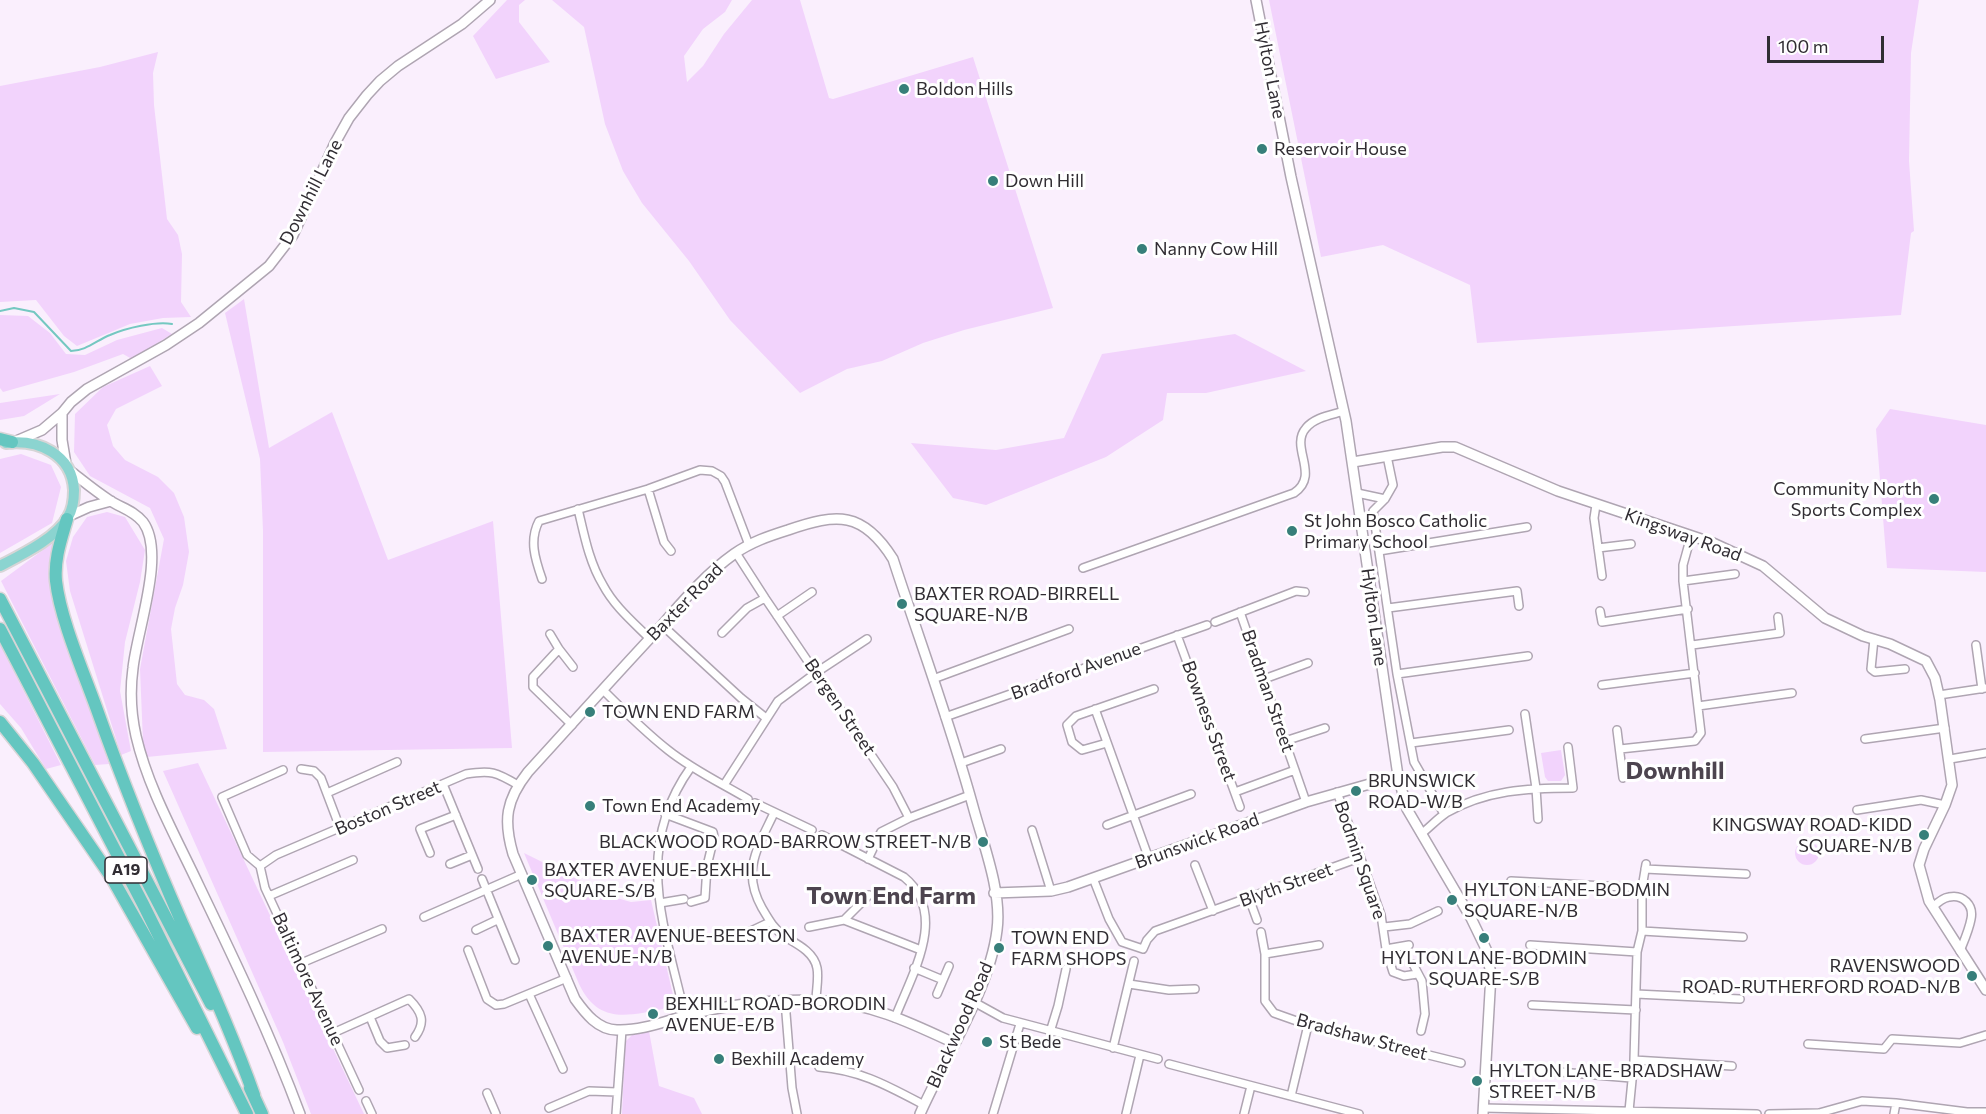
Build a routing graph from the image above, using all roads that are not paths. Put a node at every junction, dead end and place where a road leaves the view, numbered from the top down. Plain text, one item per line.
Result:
1 (490, 0) edge
2 (1256, 0) edge
3 (1344, 411) junction
4 (62, 413) junction
5 (6, 442) edge
6 (1387, 456) junction
7 (1353, 462) junction
8 (68, 469) junction
9 (648, 489) junction
10 (1357, 493) junction
11 (1385, 499) junction
12 (111, 501) junction
13 (1596, 505) junction
14 (578, 509) junction
15 (68, 517) junction
16 (1527, 527) dead end
17 (1691, 536) junction
18 (1631, 544) dead end
19 (749, 545) junction
20 (1598, 548) junction
21 (671, 551) dead end
22 (1379, 551) junction
23 (736, 553) junction
24 (0, 566) edge
25 (1083, 568) dead end
26 (1735, 574) dead end
27 (1602, 576) dead end
28 (542, 579) dead end
29 (1683, 581) junction
30 (812, 592) dead end
31 (1305, 592) dead end
32 (0, 598) edge
33 (765, 598) junction
34 (1520, 606) dead end
35 (1388, 608) junction
36 (1688, 609) junction
37 (1600, 610) dead end
38 (1240, 612) junction
39 (777, 616) junction
40 (1778, 617) dead end
41 (1215, 622) dead end
42 (662, 625) junction
43 (1207, 625) dead end
44 (0, 629) edge
45 (1069, 629) dead end
46 (722, 633) dead end
47 (550, 634) dead end
48 (1177, 635) junction
49 (649, 638) junction
50 (867, 639) dead end
51 (1874, 639) junction
52 (1692, 645) junction
53 (1976, 645) dead end
54 (559, 649) junction
55 (1528, 656) dead end
56 (1308, 663) dead end
57 (573, 667) dead end
58 (1905, 669) dead end
59 (817, 672) junction
60 (1695, 673) junction
61 (1397, 674) junction
62 (933, 679) junction
63 (1264, 679) junction
64 (1602, 685) dead end
65 (1154, 688) dead end
66 (1984, 688) edge
67 (603, 690) junction
68 (1792, 693) dead end
69 (1939, 695) junction
70 (1698, 706) junction
71 (1095, 709) junction
72 (1525, 714) dead end
73 (945, 717) junction
74 (766, 718) junction
75 (0, 722) edge
76 (572, 724) junction
77 (1325, 728) dead end
78 (1945, 728) junction
79 (1509, 729) dead end
80 (1617, 730) dead end
81 (1865, 739) dead end
82 (1285, 741) junction
83 (1107, 743) junction
84 (1411, 743) junction
85 (1568, 747) dead end
86 (1001, 749) dead end
87 (1620, 749) junction
88 (1986, 753) edge
89 (1950, 759) junction
90 (397, 762) dead end
91 (961, 763) junction
92 (691, 766) junction
93 (301, 769) dead end
94 (283, 770) dead end
95 (1295, 770) junction
96 (1398, 776) junction
97 (1623, 778) dead end
98 (443, 784) junction
99 (518, 785) junction
100 (724, 785) junction
101 (1536, 788) junction
102 (1235, 792) junction
103 (1337, 792) junction
104 (327, 794) junction
105 (1191, 794) dead end
106 (970, 795) junction
107 (1306, 802) junction
108 (1945, 806) junction
109 (1240, 807) dead end
110 (1857, 810) dead end
111 (774, 813) junction
112 (665, 814) junction
113 (1444, 814) junction
114 (456, 815) junction
115 (1133, 816) junction
116 (909, 818) junction
117 (1538, 819) dead end
118 (1107, 825) dead end
119 (340, 828) junction
120 (812, 830) dead end
121 (1032, 830) dead end
122 (1421, 834) junction
123 (822, 835) dead end
124 (430, 853) dead end
125 (472, 855) junction
126 (1359, 858) junction
127 (868, 859) junction
128 (1149, 859) junction
129 (353, 860) dead end
130 (450, 864) dead end
131 (260, 866) junction
132 (1195, 866) dead end
133 (478, 869) dead end
134 (522, 874) junction
135 (1746, 874) dead end
136 (1093, 878) junction
137 (482, 879) dead end
138 (1511, 881) dead end
139 (1642, 888) junction
140 (486, 890) junction
141 (1051, 891) junction
142 (994, 893) junction
143 (869, 895) dead end
144 (269, 896) junction
145 (1249, 898) junction
146 (660, 903) junction
147 (1933, 907) junction
148 (1212, 911) junction
149 (1438, 911) dead end
150 (424, 917) dead end
151 (497, 920) junction
152 (844, 920) junction
153 (1257, 920) dead end
154 (770, 922) junction
155 (809, 927) dead end
156 (1384, 927) junction
157 (382, 929) dead end
158 (476, 930) dead end
159 (1642, 931) junction
160 (1261, 932) dead end
161 (1743, 937) dead end
162 (732, 940) dead end
163 (1319, 945) dead end
164 (1409, 945) dead end
165 (1530, 945) dead end
166 (1386, 949) junction
167 (468, 950) dead end
168 (921, 950) junction
169 (1960, 951) junction
170 (1637, 952) junction
171 (1265, 954) junction
172 (515, 960) dead end
173 (1134, 961) dead end
174 (300, 964) junction
175 (1413, 964) dead end
176 (949, 966) dead end
177 (914, 968) junction
178 (1066, 969) dead end
179 (1418, 974) junction
180 (567, 978) junction
181 (944, 980) junction
182 (1129, 984) junction
183 (1195, 989) dead end
184 (1986, 990) edge
185 (529, 994) junction
186 (938, 994) dead end
187 (1636, 994) junction
188 (1740, 999) dead end
189 (785, 1001) junction
190 (816, 1001) junction
191 (974, 1002) junction
192 (1532, 1005) dead end
193 (1636, 1010) junction
194 (685, 1016) junction
195 (369, 1017) junction
196 (895, 1018) junction
197 (1020, 1023) junction
198 (1308, 1025) junction
199 (622, 1030) junction
200 (1421, 1031) dead end
201 (1050, 1032) junction
202 (333, 1033) junction
203 (1986, 1035) edge
204 (415, 1037) dead end
205 (954, 1042) junction
206 (1808, 1044) dead end
207 (405, 1045) dead end
208 (1113, 1048) junction
209 (1140, 1054) junction
210 (1158, 1059) dead end
211 (1634, 1060) junction
212 (1169, 1064) dead end
213 (1461, 1064) dead end
214 (819, 1066) dead end
215 (1732, 1066) dead end
216 (562, 1068) dead end
217 (1536, 1070) dead end
218 (1631, 1078) junction
219 (1251, 1086) junction
220 (359, 1090) dead end
221 (617, 1092) junction
222 (487, 1094) dead end
223 (254, 1095) junction
224 (1291, 1096) junction
225 (366, 1101) dead end
226 (1896, 1103) junction
227 (549, 1108) dead end
228 (922, 1109) edge
229 (1483, 1111) edge
230 (1629, 1111) junction
231 (1948, 1112) edge
232 (1986, 1112) edge
233 (1725, 1113) edge
234 (246, 1114) edge
235 (262, 1114) edge
236 (300, 1114) edge
237 (372, 1114) edge
238 (495, 1114) edge
239 (616, 1114) edge
240 (797, 1114) edge
241 (993, 1114) edge
242 (1127, 1114) edge
243 (1244, 1114) edge
244 (1359, 1114) edge
245 (1757, 1114) edge
246 (1769, 1114) edge
247 (1894, 1114) edge

1 - 4 street, Downhill Lane
2 - 3 street, Hylton Lane
3 - 7 street, Hylton Lane
3 - 25 street
4 - 5 street, Downhill Lane
4 - 8 street
5 - 8 main road
6 - 7 street, Kingsway Road
6 - 11 street
6 - 13 street, Kingsway Road
7 - 10 street, Hylton Lane
8 - 12 street
8 - 15 main road
9 - 14 street
9 - 19 street
9 - 21 street
10 - 11 street
10 - 96 street, Hylton Lane
11 - 22 street
12 - 15 street
12 - 236 street
13 - 17 street, Kingsway Road
13 - 20 street
14 - 28 street
14 - 49 street
15 - 24 main road
15 - 223 highway
16 - 22 street
17 - 29 street
17 - 51 street, Kingsway Road
18 - 20 street
19 - 23 street, Baxter Road
19 - 62 street, Baxter Road
20 - 27 street
22 - 35 street
23 - 33 street, Bergen Street
23 - 42 street, Baxter Road
26 - 29 street
29 - 36 street
30 - 39 street
31 - 38 street
32 - 223 highway, A19
33 - 39 street, Bergen Street
33 - 46 street
34 - 35 street
35 - 61 street
36 - 37 street
36 - 52 street
38 - 41 street
38 - 63 street, Bradman Street
39 - 59 street, Bergen Street
40 - 52 street
42 - 49 street, Baxter Road
42 - 74 street
43 - 48 street, Bradford Avenue
44 - 234 highway, A19
45 - 62 street
47 - 54 street
48 - 73 street, Bradford Avenue
48 - 102 street, Bowness Street
49 - 67 street, Baxter Road
50 - 59 street
51 - 58 street
51 - 69 street, Kingsway Road
52 - 60 street
53 - 66 street
54 - 57 street
54 - 76 street
55 - 61 street
56 - 63 street
59 - 74 street
59 - 116 street, Bergen Street
60 - 64 street
60 - 70 street
61 - 84 street
62 - 73 street, Baxter Road
63 - 82 street, Bradman Street
65 - 71 street
66 - 69 street
67 - 76 street, Baxter Road
67 - 92 street
68 - 70 street
69 - 78 street, Kingsway Road
70 - 87 street
71 - 83 street
71 - 83 street
72 - 101 street
73 - 91 street, Baxter Road
74 - 100 street
75 - 234 highway
76 - 99 street, Baxter Road
77 - 82 street
78 - 81 street
78 - 89 street, Kingsway Road
79 - 84 street
80 - 87 street
82 - 95 street, Bradman Street
83 - 115 street
84 - 113 street
85 - 101 street
86 - 91 street
87 - 97 street
88 - 89 street
89 - 108 street, Kingsway Road
90 - 104 street
91 - 106 street, Baxter Road
92 - 100 street
92 - 112 street
93 - 104 street
94 - 131 street
95 - 102 street, Bradman Street
95 - 107 street, Bradman Street
96 - 103 street, Brunswick Road
96 - 122 street, Hylton Lane
98 - 99 street, Boston Street
98 - 114 street
98 - 119 street, Boston Street
99 - 134 street
100 - 111 street
101 - 113 street
101 - 117 street
102 - 109 street, Bowness Street
103 - 107 street, Brunswick Road
103 - 126 street, Bodmin Square
104 - 119 street
105 - 115 street
106 - 116 street
106 - 142 street, Blackwood Road
107 - 128 street, Brunswick Road
108 - 110 street
108 - 147 street, Kingsway Road
111 - 120 street
111 - 154 street
112 - 146 street
112 - 146 street
113 - 122 street
114 - 124 street
114 - 125 street
115 - 118 street
115 - 128 street
116 - 127 street
119 - 131 street, Boston Street
121 - 141 street
122 - 229 street, Hylton Lane
123 - 127 street
125 - 130 street
125 - 133 street
126 - 145 street, Blyth Street
126 - 156 street, Bodmin Square
127 - 168 street
128 - 136 street, Brunswick Road
129 - 144 street
131 - 144 street, Baltimore Avenue
132 - 148 street
134 - 140 street
134 - 180 street
135 - 139 street
136 - 141 street, Brunswick Road
136 - 148 street, Blyth Street
137 - 140 street
138 - 139 street
139 - 159 street
140 - 150 street
140 - 151 street
141 - 142 street, Brunswick Road
142 - 191 street, Blackwood Road
143 - 152 street
144 - 174 street, Baltimore Avenue
145 - 148 street, Blyth Street
145 - 153 street
146 - 194 street
147 - 169 street
147 - 169 street
149 - 156 street, Bodmin Square
151 - 158 street
151 - 172 street
152 - 155 street
152 - 168 street
154 - 162 street
154 - 190 street
156 - 166 street, Bodmin Square
157 - 174 street
159 - 161 street
159 - 170 street
160 - 171 street, Bradshaw Street
163 - 171 street
164 - 166 street
165 - 170 street
166 - 179 street, Bodmin Square
167 - 185 street
168 - 177 street
169 - 184 street
170 - 187 street
171 - 198 street, Bradshaw Street
173 - 182 street
174 - 202 street, Baltimore Avenue
175 - 179 street
176 - 181 street
177 - 181 street
177 - 196 street
178 - 201 street
179 - 200 street
180 - 185 street
180 - 199 street
181 - 186 street
182 - 183 street
182 - 208 street
185 - 216 street
187 - 188 street
187 - 193 street
189 - 190 street
189 - 194 street
189 - 240 street
190 - 196 street
191 - 197 street
191 - 205 street, Blackwood Road
192 - 193 street
193 - 211 street
194 - 199 street
195 - 202 street
195 - 204 street
195 - 207 street
196 - 205 street
197 - 201 street
197 - 241 street
198 - 213 street, Bradshaw Street
198 - 224 street
199 - 221 street
201 - 208 street
202 - 220 street, Baltimore Avenue
203 - 206 street
205 - 228 street, Blackwood Road
208 - 209 street
209 - 210 street
209 - 242 street
211 - 215 street
211 - 218 street
212 - 219 street
214 - 228 street
217 - 218 street
218 - 230 street
219 - 224 street
219 - 243 street
221 - 227 street
221 - 239 street
222 - 238 street
223 - 235 highway, A19
224 - 244 street
225 - 237 street
226 - 231 street
226 - 246 street
226 - 247 street
229 - 230 street
230 - 233 street
231 - 232 street
233 - 245 street

